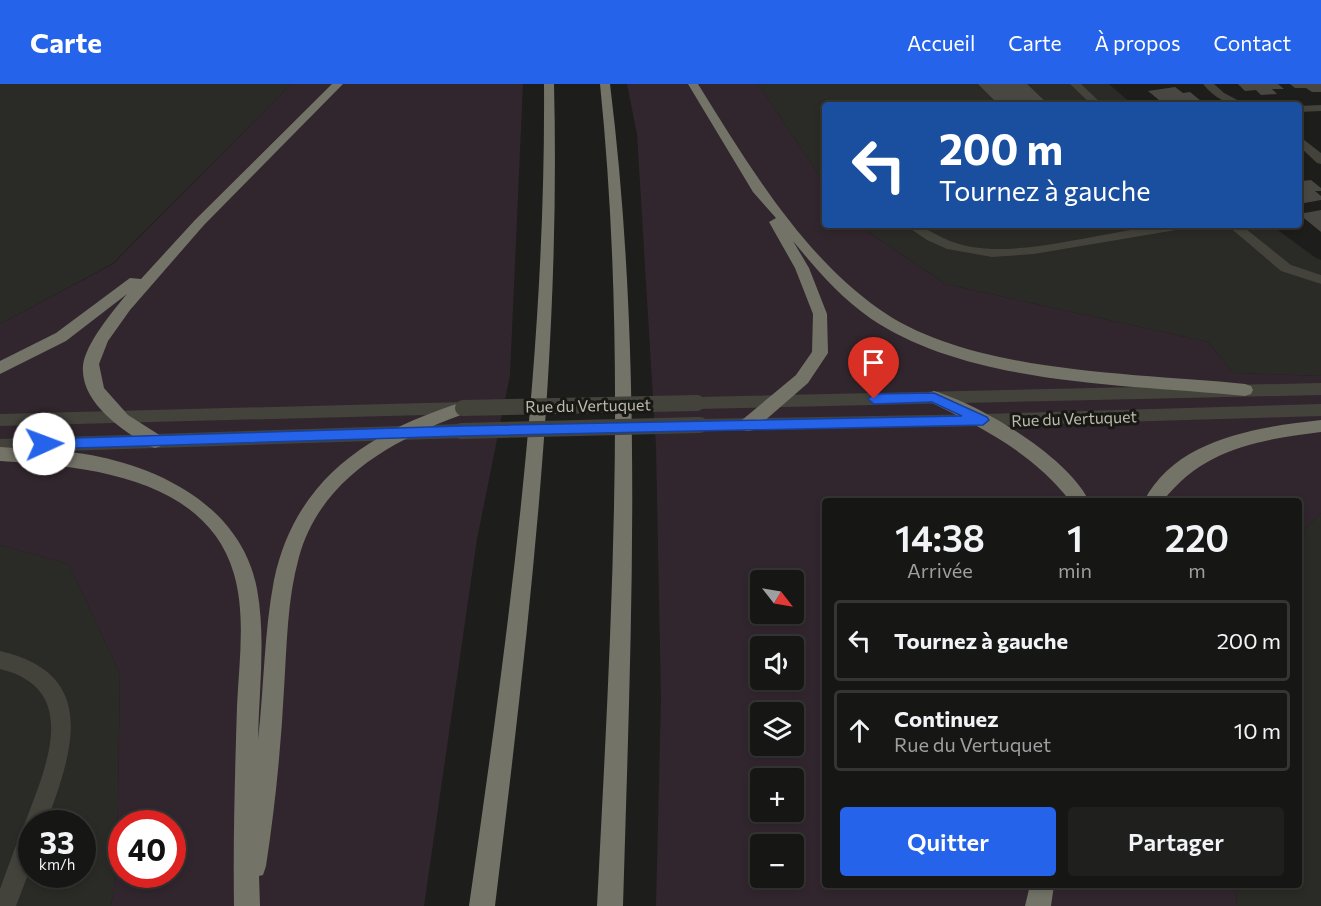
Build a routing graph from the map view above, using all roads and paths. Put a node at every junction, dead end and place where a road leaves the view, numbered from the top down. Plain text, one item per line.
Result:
1 (338, 84) edge
2 (549, 84) edge
3 (605, 84) edge
4 (693, 84) edge
5 (1075, 84) edge
6 (1208, 84) edge
7 (1095, 102) edge
8 (1235, 102) edge
9 (1321, 108) edge
10 (1302, 109) edge
11 (1302, 143) edge
12 (1321, 160) edge
13 (754, 183) junction
14 (916, 228) edge
15 (1164, 228) edge
16 (1237, 228) edge
17 (181, 244) junction
18 (1321, 280) edge
19 (0, 368) edge
20 (1321, 389) edge
21 (1245, 390) junction
22 (934, 397) junction
23 (777, 402) junction
24 (463, 408) junction
25 (1321, 410) edge
26 (121, 417) junction
27 (0, 420) edge
28 (983, 420) junction
29 (748, 425) junction
30 (1321, 426) edge
31 (400, 433) junction
32 (155, 441) junction
33 (0, 446) edge
34 (0, 454) edge
35 (1078, 498) edge
36 (1155, 498) edge
37 (0, 660) edge
38 (40, 810) edge
39 (18, 870) edge
40 (1041, 888) edge
41 (5, 906) edge
42 (248, 906) edge
43 (482, 906) edge
44 (610, 906) edge
45 (1038, 906) edge

1 - 17 highway
2 - 43 highway
3 - 44 highway
4 - 13 highway
5 - 7 lane
6 - 8 street
9 - 10 street
11 - 12 street
13 - 21 highway
13 - 23 highway
14 - 15 lane
16 - 18 lane
17 - 19 highway
17 - 26 highway
20 - 21 street, Rue du Vertuquet
21 - 22 street, Rue du Vertuquet
22 - 23 street, Rue du Vertuquet
22 - 28 highway
23 - 24 street, Rue du Vertuquet, bridge
23 - 29 highway
24 - 26 street, Rue du Vertuquet
24 - 31 highway
25 - 28 street, Rue du Vertuquet
26 - 27 street, Rue du Vertuquet
26 - 32 highway
28 - 29 street, Rue du Vertuquet
28 - 35 highway
29 - 31 street, Rue du Vertuquet, bridge
30 - 36 highway
31 - 32 street, Rue du Vertuquet
31 - 42 highway
32 - 33 street, Rue du Vertuquet
34 - 42 highway
37 - 38 lane
39 - 41 lane
40 - 45 highway

